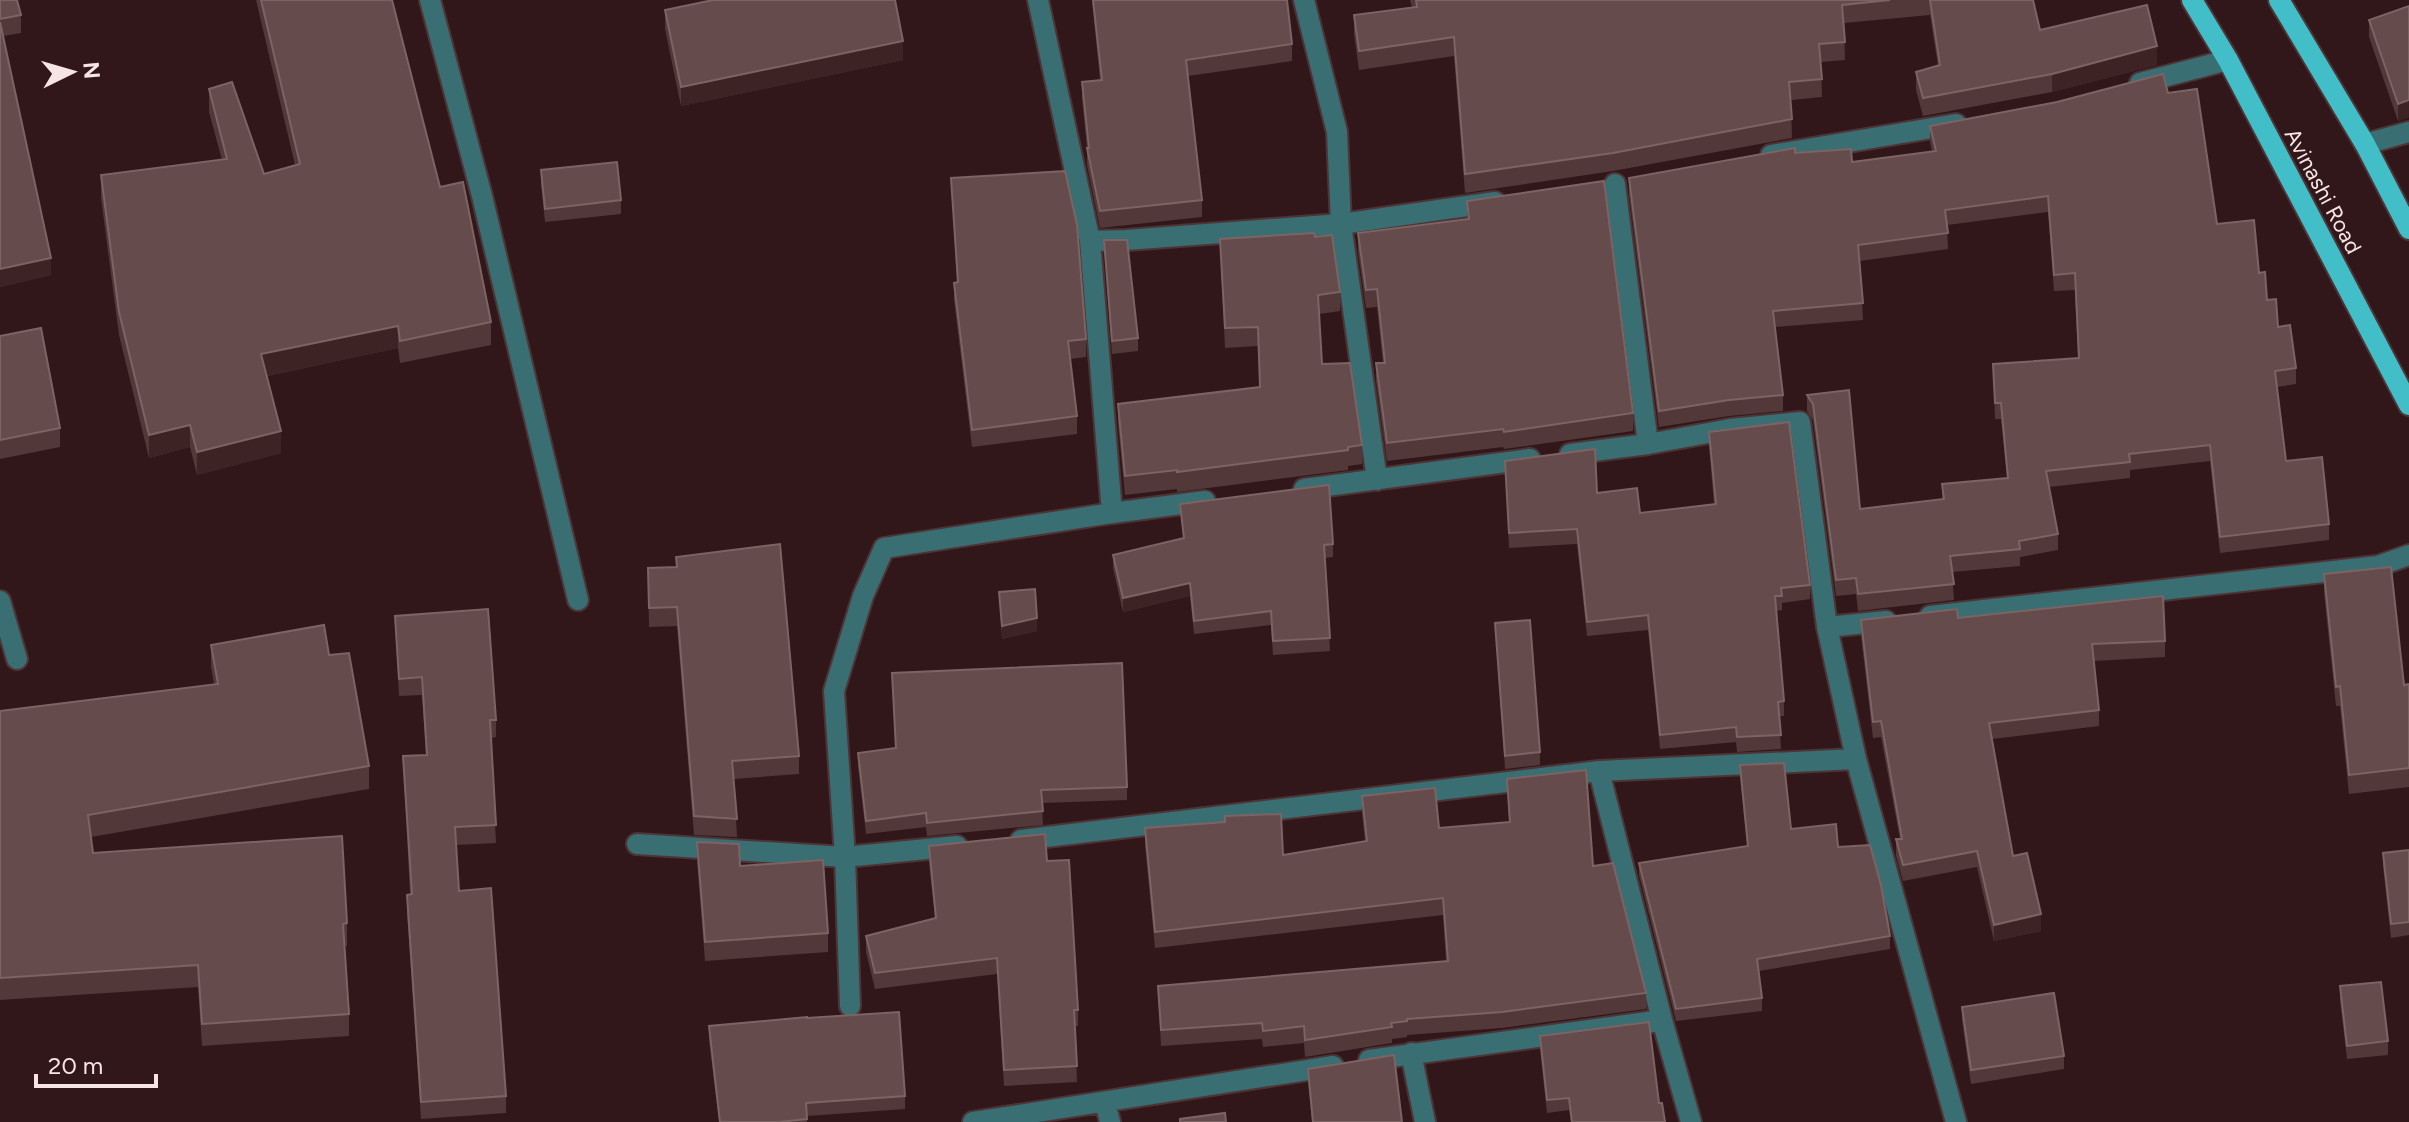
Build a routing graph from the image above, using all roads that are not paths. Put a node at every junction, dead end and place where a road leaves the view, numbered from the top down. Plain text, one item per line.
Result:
1 (430, 0) edge
2 (1038, 0) edge
3 (1304, 0) edge
4 (2192, 0) edge
5 (2279, 0) edge
6 (2228, 60) junction
7 (2127, 87) edge
8 (1980, 119) edge
9 (2409, 132) edge
10 (2365, 144) junction
11 (1746, 160) edge
12 (1615, 184) dead end
13 (1508, 200) edge
14 (1341, 224) junction
15 (2409, 229) edge
16 (1090, 241) junction
17 (2409, 405) edge
18 (1648, 444) junction
19 (1377, 480) junction
20 (1283, 492) edge
21 (1221, 499) edge
22 (1112, 513) junction
23 (2409, 555) edge
24 (578, 600) dead end
25 (0, 601) edge
26 (1827, 627) junction
27 (17, 659) dead end
28 (1856, 759) junction
29 (1599, 771) junction
30 (637, 844) dead end
31 (845, 857) junction
32 (850, 1006) dead end
33 (1662, 1020) junction
34 (1411, 1053) junction
35 (1108, 1112) edge
36 (973, 1122) edge
37 (1425, 1122) edge
38 (1691, 1122) edge
39 (1956, 1122) edge

1 - 24 street
2 - 16 street
3 - 14 street
4 - 6 main road, Avinashi Road
5 - 10 main road
6 - 7 street
6 - 17 main road, Avinashi Road
8 - 11 street
9 - 10 street
10 - 15 main road
12 - 18 street
13 - 14 street
14 - 16 street
14 - 19 street
16 - 22 street
18 - 19 street
18 - 26 street
19 - 20 street
21 - 22 street
22 - 31 street
23 - 26 street
25 - 27 street
26 - 28 street
28 - 29 street
28 - 39 street
29 - 31 street
29 - 33 street
30 - 31 street
31 - 32 street
33 - 34 street
33 - 38 street
34 - 35 street
34 - 37 street
35 - 36 street

